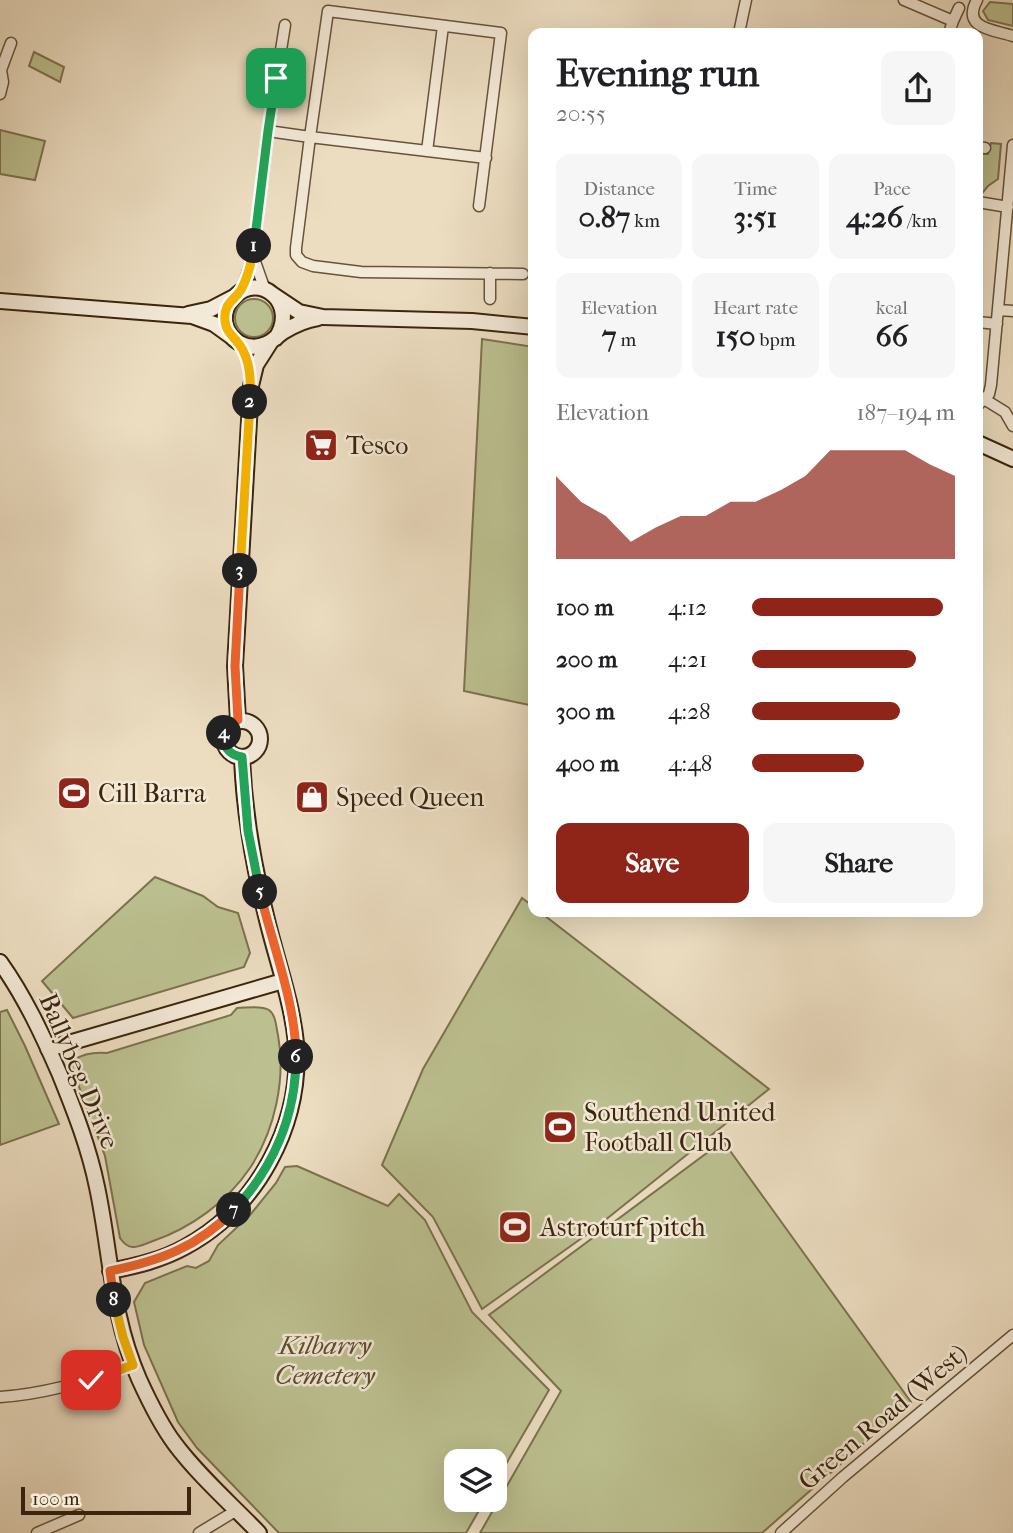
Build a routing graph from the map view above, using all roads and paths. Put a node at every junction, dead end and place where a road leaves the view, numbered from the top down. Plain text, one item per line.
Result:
1 (746, 0) edge
2 (904, 0) edge
3 (977, 0) edge
4 (959, 8) dead end
5 (953, 22) junction
6 (285, 25) dead end
7 (443, 26) junction
8 (740, 28) edge
9 (951, 28) edge
10 (1013, 37) edge
11 (11, 43) dead end
12 (1, 68) edge
13 (0, 94) edge
14 (268, 131) junction
15 (310, 137) junction
16 (1013, 145) edge
17 (427, 151) junction
18 (1013, 154) edge
19 (486, 158) junction
20 (983, 203) edge
21 (480, 206) dead end
22 (1008, 206) junction
23 (253, 256) junction
24 (490, 273) junction
25 (523, 274) dead end
26 (268, 292) junction
27 (237, 294) junction
28 (489, 299) dead end
29 (0, 301) edge
30 (999, 310) junction
31 (1013, 311) edge
32 (183, 315) junction
33 (323, 317) junction
34 (983, 323) edge
35 (997, 324) junction
36 (528, 326) edge
37 (235, 340) junction
38 (273, 340) junction
39 (251, 386) junction
40 (983, 400) edge
41 (983, 403) edge
42 (1013, 426) edge
43 (983, 445) edge
44 (1013, 459) edge
45 (238, 720) junction
46 (242, 757) junction
47 (0, 962) edge
48 (283, 981) junction
49 (48, 1049) junction
50 (110, 1271) junction
51 (1013, 1335) edge
52 (133, 1365) junction
53 (0, 1397) edge
54 (237, 1510) junction
55 (79, 1515) dead end
56 (37, 1533) edge
57 (199, 1533) edge
58 (259, 1533) edge
59 (781, 1533) edge

1 - 8 street
2 - 5 street
3 - 10 street
4 - 5 street
5 - 9 street
6 - 14 street
7 - 15 street
7 - 17 street
7 - 19 street
11 - 12 street
12 - 13 street
14 - 15 street
14 - 23 street
15 - 17 street
15 - 24 street
16 - 18 street
17 - 19 street
18 - 22 street
19 - 21 street
20 - 22 street
22 - 30 street
23 - 26 street
23 - 27 street
24 - 25 street
24 - 28 street
26 - 27 street
26 - 33 street
26 - 38 street
27 - 32 street
27 - 37 street
29 - 32 street
30 - 31 street
30 - 35 street
32 - 37 street
33 - 36 street
33 - 38 street
34 - 35 street
35 - 40 street
37 - 38 street
37 - 39 street
38 - 39 street
39 - 45 street
41 - 42 street
43 - 44 street
45 - 46 street
45 - 46 street
46 - 48 street
47 - 49 street, Ballybeg Drive
48 - 49 street
48 - 50 street
49 - 50 street, Ballybeg Drive
50 - 52 street, Ballybeg Drive
51 - 59 street, Green Road (West)
52 - 53 street
52 - 54 street, Ballybeg Drive
54 - 57 street
54 - 58 street, Ballybeg Drive
55 - 56 street

